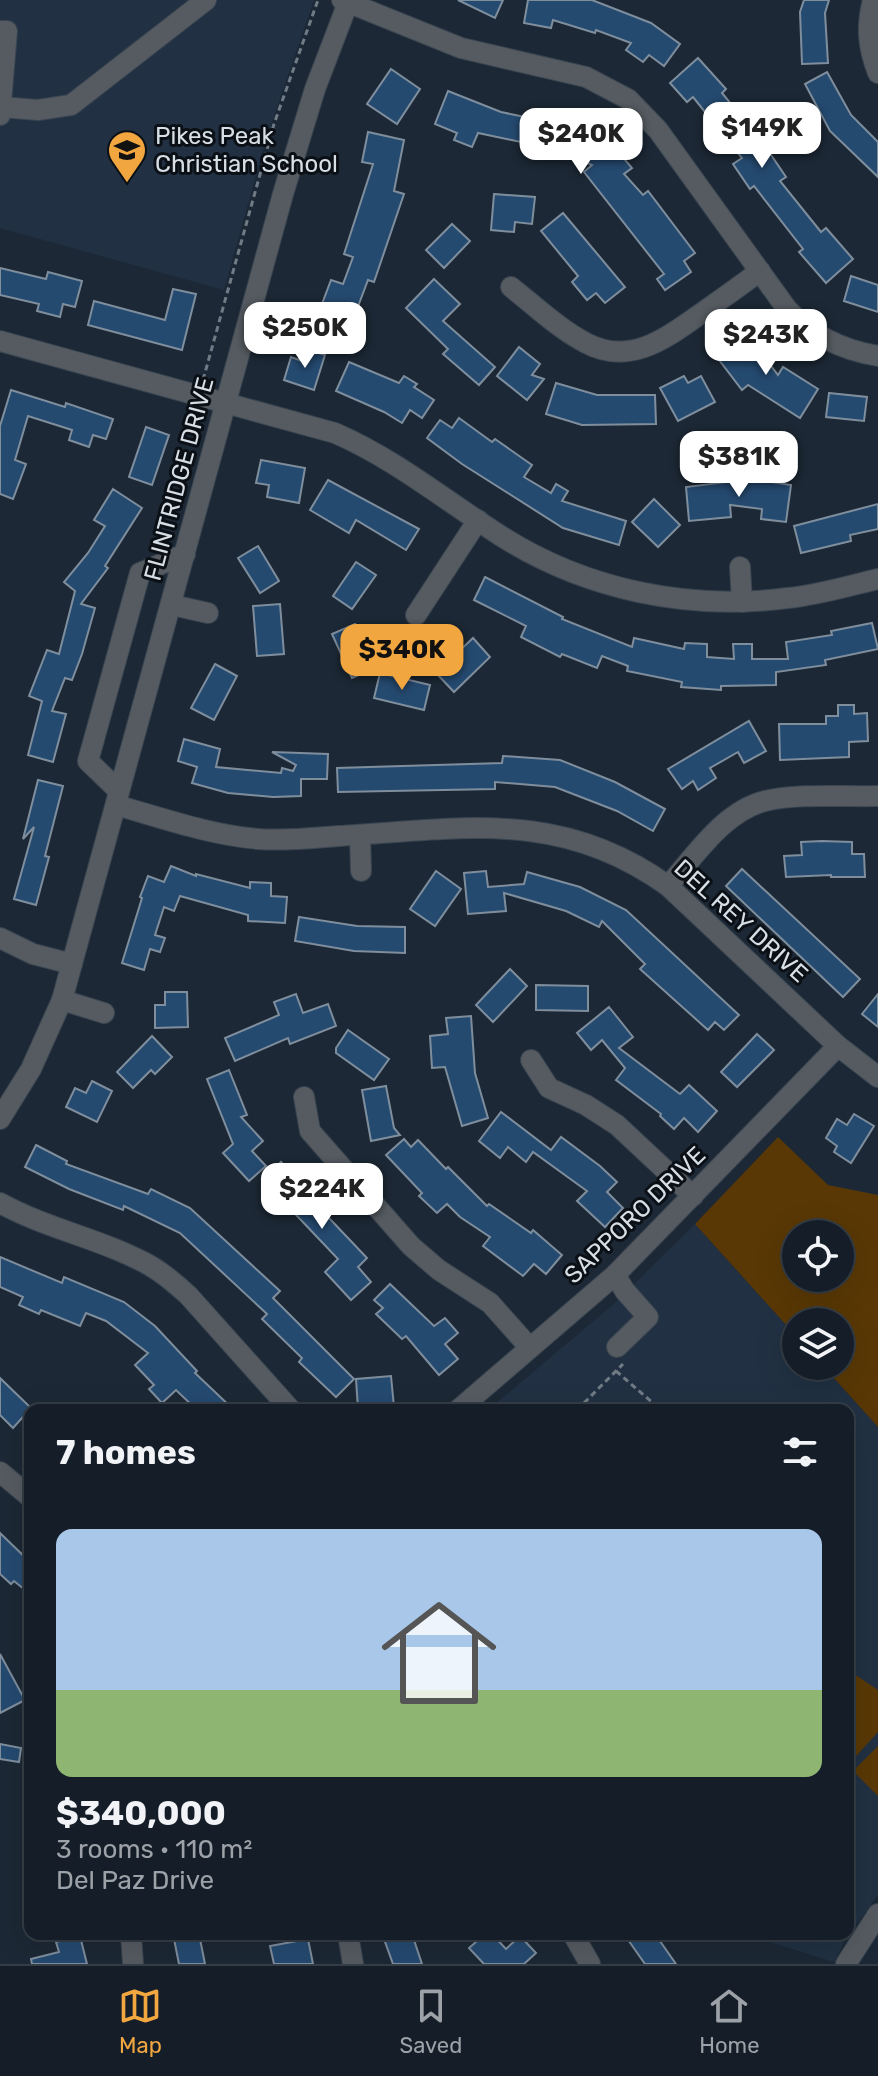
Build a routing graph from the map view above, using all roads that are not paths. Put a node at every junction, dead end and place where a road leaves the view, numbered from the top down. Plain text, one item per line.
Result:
1 (206, 0) edge
2 (873, 0) edge
3 (346, 1) edge
4 (0, 31) edge
5 (878, 73) edge
6 (1, 107) edge
7 (0, 115) edge
8 (760, 271) junction
9 (511, 287) dead end
10 (0, 341) edge
11 (878, 356) edge
12 (227, 403) junction
13 (478, 520) junction
14 (185, 554) junction
15 (740, 567) dead end
16 (878, 579) edge
17 (742, 602) junction
18 (172, 605) junction
19 (208, 613) dead end
20 (416, 615) dead end
21 (878, 796) edge
22 (117, 798) junction
23 (360, 835) junction
24 (361, 871) dead end
25 (668, 886) junction
26 (0, 938) edge
27 (72, 964) junction
28 (62, 1000) junction
29 (104, 1013) dead end
30 (838, 1046) junction
31 (531, 1060) dead end
32 (878, 1077) edge
33 (304, 1097) dead end
34 (0, 1119) edge
35 (693, 1196) junction
36 (0, 1203) edge
37 (615, 1275) junction
38 (530, 1348) junction
39 (622, 1354) road end
40 (286, 1404) edge
41 (475, 1404) edge
42 (0, 1472) edge
43 (24, 1492) edge
44 (878, 1914) edge
45 (131, 1940) edge
46 (349, 1940) edge
47 (576, 1940) edge
48 (133, 1964) edge
49 (353, 1964) edge
50 (590, 1964) edge
51 (846, 1964) edge

1 - 6 street
2 - 5 street
3 - 8 street
3 - 12 street, FLINTRIDGE DRIVE
4 - 6 street
6 - 7 street
8 - 9 street
8 - 11 street
10 - 12 street
12 - 13 street
12 - 14 street, FLINTRIDGE DRIVE
13 - 17 street
13 - 20 street
14 - 18 street, FLINTRIDGE DRIVE
14 - 22 street
15 - 17 street
16 - 17 street
18 - 19 street, FLINTRIDGE DRIVE
18 - 22 street, FLINTRIDGE DRIVE
21 - 25 street
22 - 23 street, DEL REY DRIVE
22 - 27 street, FLINTRIDGE DRIVE
23 - 24 street
23 - 25 street, DEL REY DRIVE
25 - 30 street, DEL REY DRIVE
26 - 27 street
27 - 28 street, FLINTRIDGE DRIVE
28 - 29 street
28 - 34 street, FLINTRIDGE DRIVE
30 - 32 street, DEL REY DRIVE
30 - 35 street, SAPPORO DRIVE
31 - 35 street
33 - 38 street
35 - 37 street, SAPPORO DRIVE
36 - 40 street
37 - 38 street, SAPPORO DRIVE
37 - 39 street
38 - 41 street, SAPPORO DRIVE
42 - 43 street
44 - 51 street
45 - 48 street
46 - 49 street
47 - 50 street

